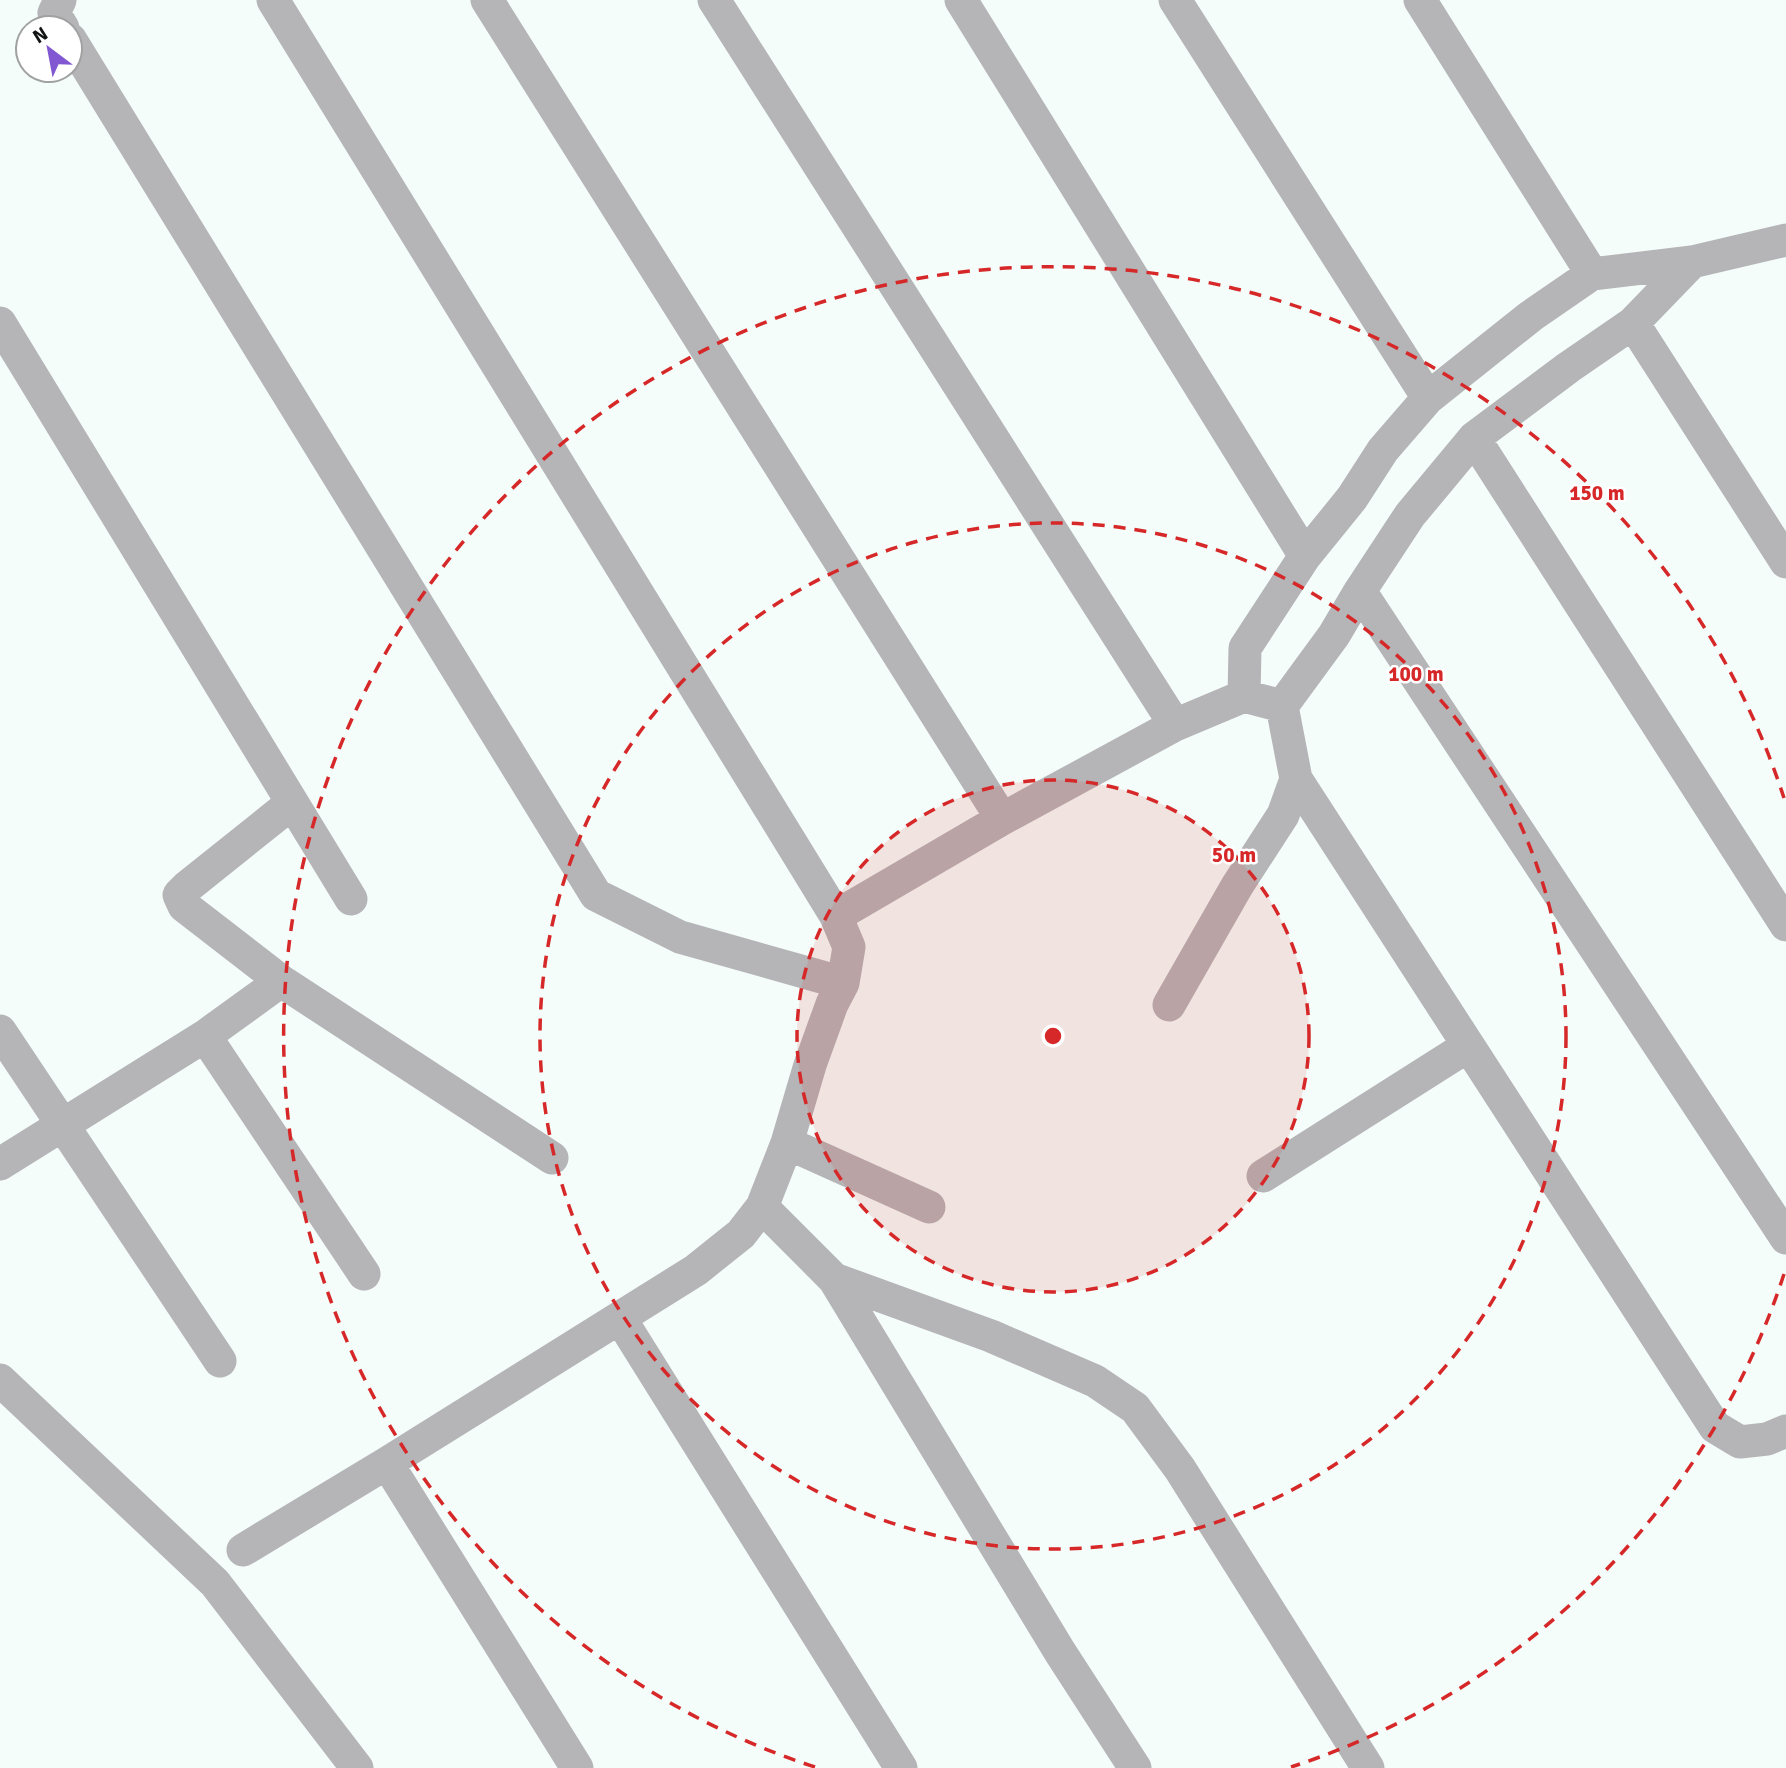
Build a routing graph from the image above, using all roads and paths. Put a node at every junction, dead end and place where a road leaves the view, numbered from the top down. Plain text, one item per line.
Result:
1 (274, 0) edge
2 (487, 0) edge
3 (714, 0) edge
4 (961, 0) edge
5 (1175, 0) edge
6 (1420, 0) edge
7 (84, 62) edge
8 (1786, 240) edge
9 (1692, 261) junction
10 (1592, 274) junction
11 (0, 323) edge
12 (1633, 323) junction
13 (1428, 398) junction
14 (1474, 438) junction
15 (1305, 556) junction
16 (1786, 562) edge
17 (1360, 591) junction
18 (1244, 696) junction
19 (1282, 706) junction
20 (1175, 724) junction
21 (1296, 779) junction
22 (292, 803) junction
23 (1002, 819) junction
24 (351, 900) dead end
25 (836, 916) junction
26 (1786, 925) edge
27 (281, 981) junction
28 (843, 983) junction
29 (1169, 1005) dead end
30 (0, 1031) edge
31 (205, 1036) junction
32 (1468, 1046) junction
33 (63, 1126) junction
34 (787, 1143) junction
35 (552, 1158) dead end
36 (0, 1164) edge
37 (1263, 1176) dead end
38 (762, 1206) junction
39 (929, 1207) dead end
40 (1786, 1238) edge
41 (364, 1274) dead end
42 (834, 1279) junction
43 (620, 1318) junction
44 (220, 1361) dead end
45 (0, 1380) edge
46 (1786, 1432) edge
47 (387, 1463) junction
48 (243, 1550) dead end
49 (357, 1768) edge
50 (577, 1768) edge
51 (901, 1768) edge
52 (1135, 1768) edge
53 (1368, 1768) edge

1 - 25 street
2 - 23 street
3 - 20 street
4 - 15 street
5 - 13 street
6 - 10 street
7 - 28 street
8 - 9 street
9 - 10 street
9 - 12 street
10 - 13 street
11 - 22 street
12 - 14 street
12 - 16 street
13 - 15 street
14 - 17 street
14 - 26 street
15 - 18 street
17 - 19 street
17 - 40 street
18 - 19 street
18 - 20 street
19 - 21 street
20 - 23 street
21 - 29 street
21 - 32 street
22 - 24 street
22 - 27 street
23 - 25 street
25 - 28 street
27 - 31 street
27 - 35 street
28 - 34 street
30 - 33 street
31 - 33 street
31 - 41 street
32 - 37 street
32 - 46 street
33 - 36 street
33 - 44 street
34 - 38 street
34 - 39 street
38 - 42 street
38 - 43 street
42 - 52 street
42 - 53 street
43 - 47 street
43 - 51 street
45 - 49 street
47 - 48 street
47 - 50 street

